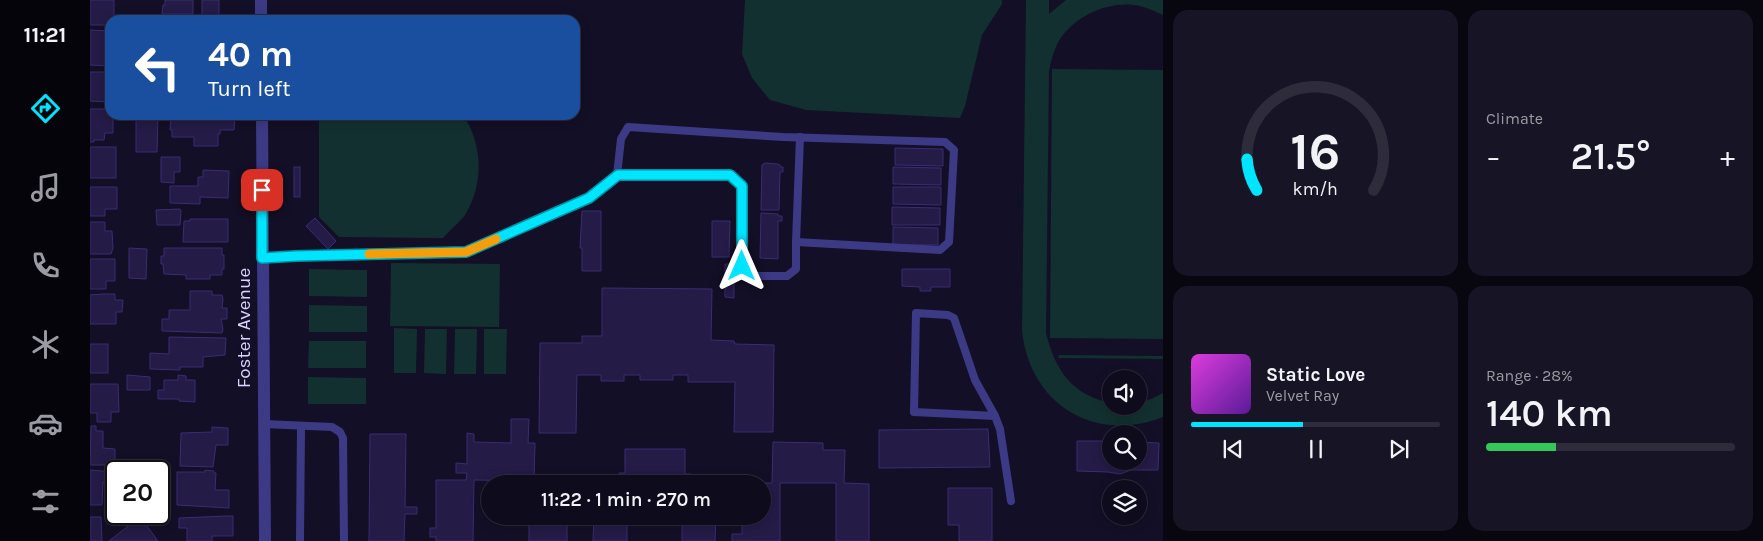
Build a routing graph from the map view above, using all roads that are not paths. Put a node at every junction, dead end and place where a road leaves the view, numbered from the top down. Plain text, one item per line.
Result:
1 (261, 0) edge
2 (261, 15) edge
3 (262, 120) edge
4 (800, 137) junction
5 (618, 175) junction
6 (796, 242) junction
7 (262, 258) junction
8 (995, 416) junction
9 (264, 424) junction
10 (301, 426) junction
11 (1012, 501) dead end
12 (265, 541) edge
13 (300, 541) edge
14 (344, 541) edge

1 - 2 street
3 - 7 street, Foster Avenue
4 - 5 lane
4 - 6 lane
4 - 6 lane
5 - 6 lane
5 - 7 lane
7 - 9 street, Foster Avenue
8 - 8 lane
8 - 11 lane
9 - 10 lane
9 - 12 street, Foster Avenue
10 - 13 lane
10 - 14 lane

